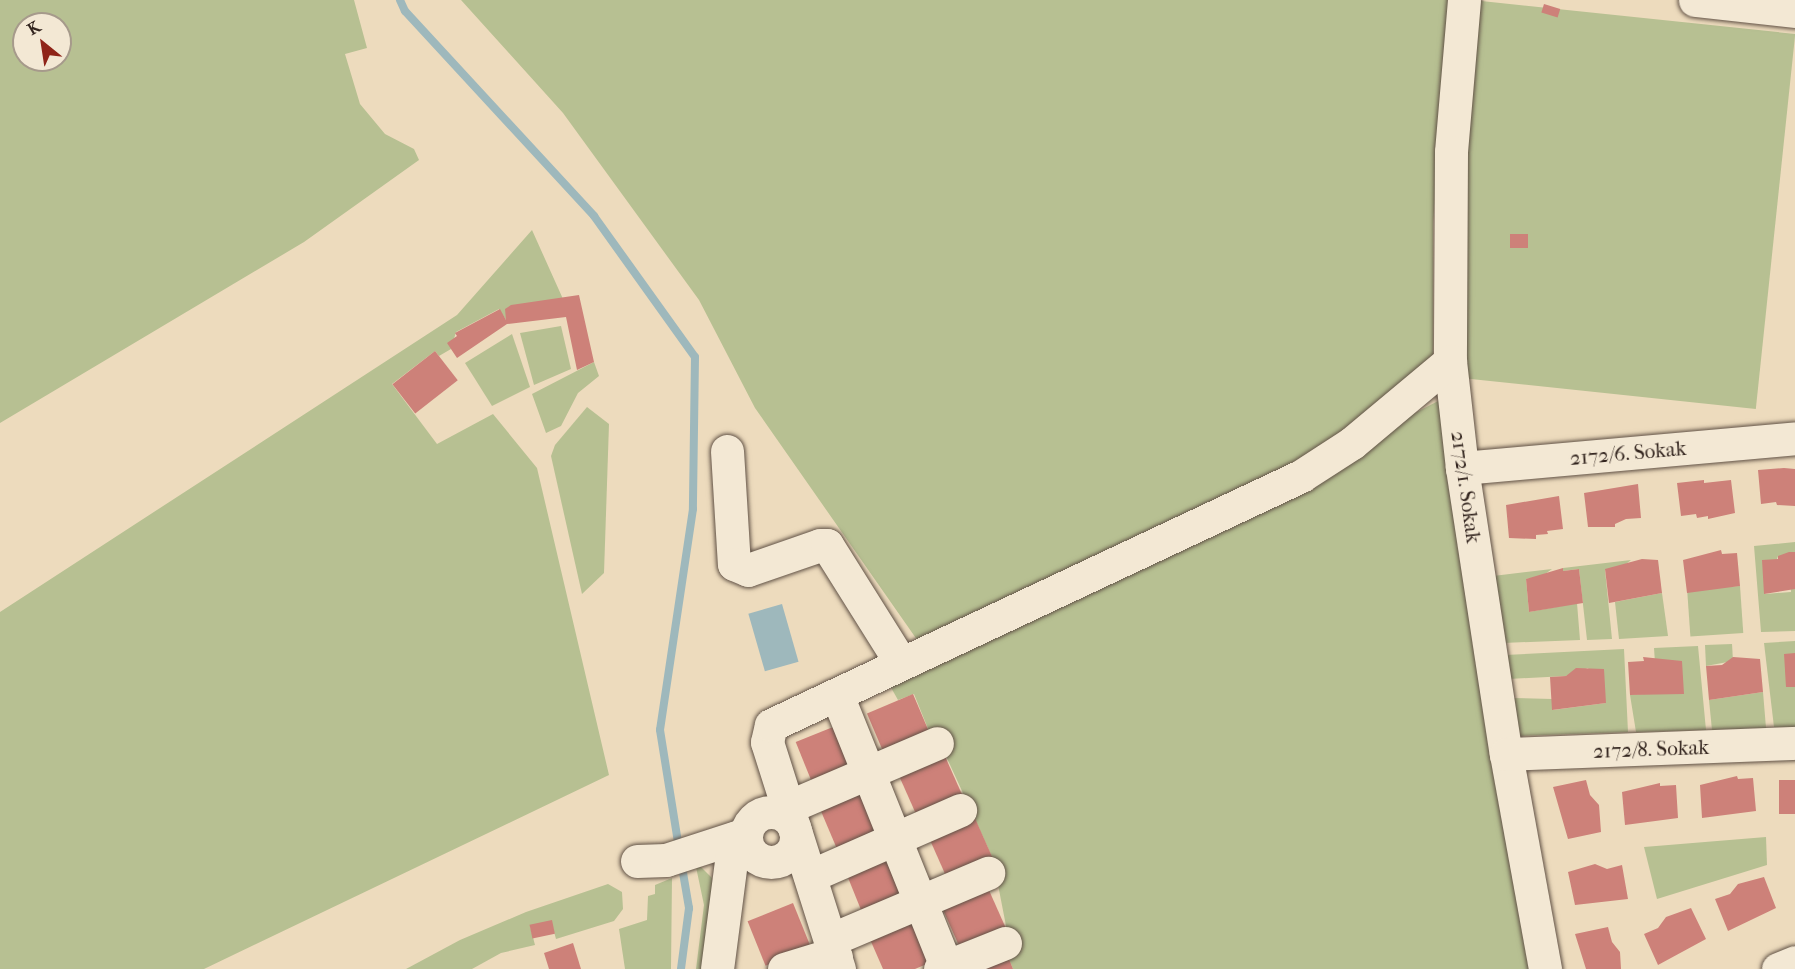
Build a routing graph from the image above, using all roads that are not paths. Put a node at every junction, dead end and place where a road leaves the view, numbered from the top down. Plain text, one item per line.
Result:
1 (1464, 0) edge
2 (1695, 0) edge
3 (1795, 11) edge
4 (1450, 361) junction
5 (1795, 438) edge
6 (727, 451) dead end
7 (1462, 468) junction
8 (901, 663) junction
9 (837, 694) junction
10 (937, 743) dead end
11 (1795, 743) edge
12 (1506, 754) junction
13 (869, 772) junction
14 (960, 810) dead end
15 (792, 818) junction
16 (740, 836) junction
17 (895, 838) junction
18 (652, 861) dead end
19 (988, 873) dead end
20 (810, 876) junction
21 (920, 902) junction
22 (1005, 943) dead end
23 (835, 955) edge
24 (1795, 962) edge
25 (944, 968) edge
26 (717, 969) edge
27 (784, 969) edge
28 (1545, 969) edge
29 (1778, 969) edge

1 - 4 street, 2172/1. Sokak
2 - 3 street
4 - 7 street, 2172/1. Sokak
4 - 8 street
5 - 7 street, 2172/6. Sokak
6 - 8 street
7 - 12 street, 2172/1. Sokak
8 - 9 street
9 - 13 street
9 - 15 street
10 - 13 street
11 - 12 street, 2172/8. Sokak
12 - 28 street, 2172/1. Sokak
13 - 15 street
13 - 17 street
14 - 17 street
15 - 16 street
15 - 20 street
16 - 18 street
16 - 26 street
17 - 20 street
17 - 21 street
19 - 21 street
20 - 23 street
21 - 23 street
21 - 25 street
22 - 25 street
23 - 27 street
24 - 29 street

